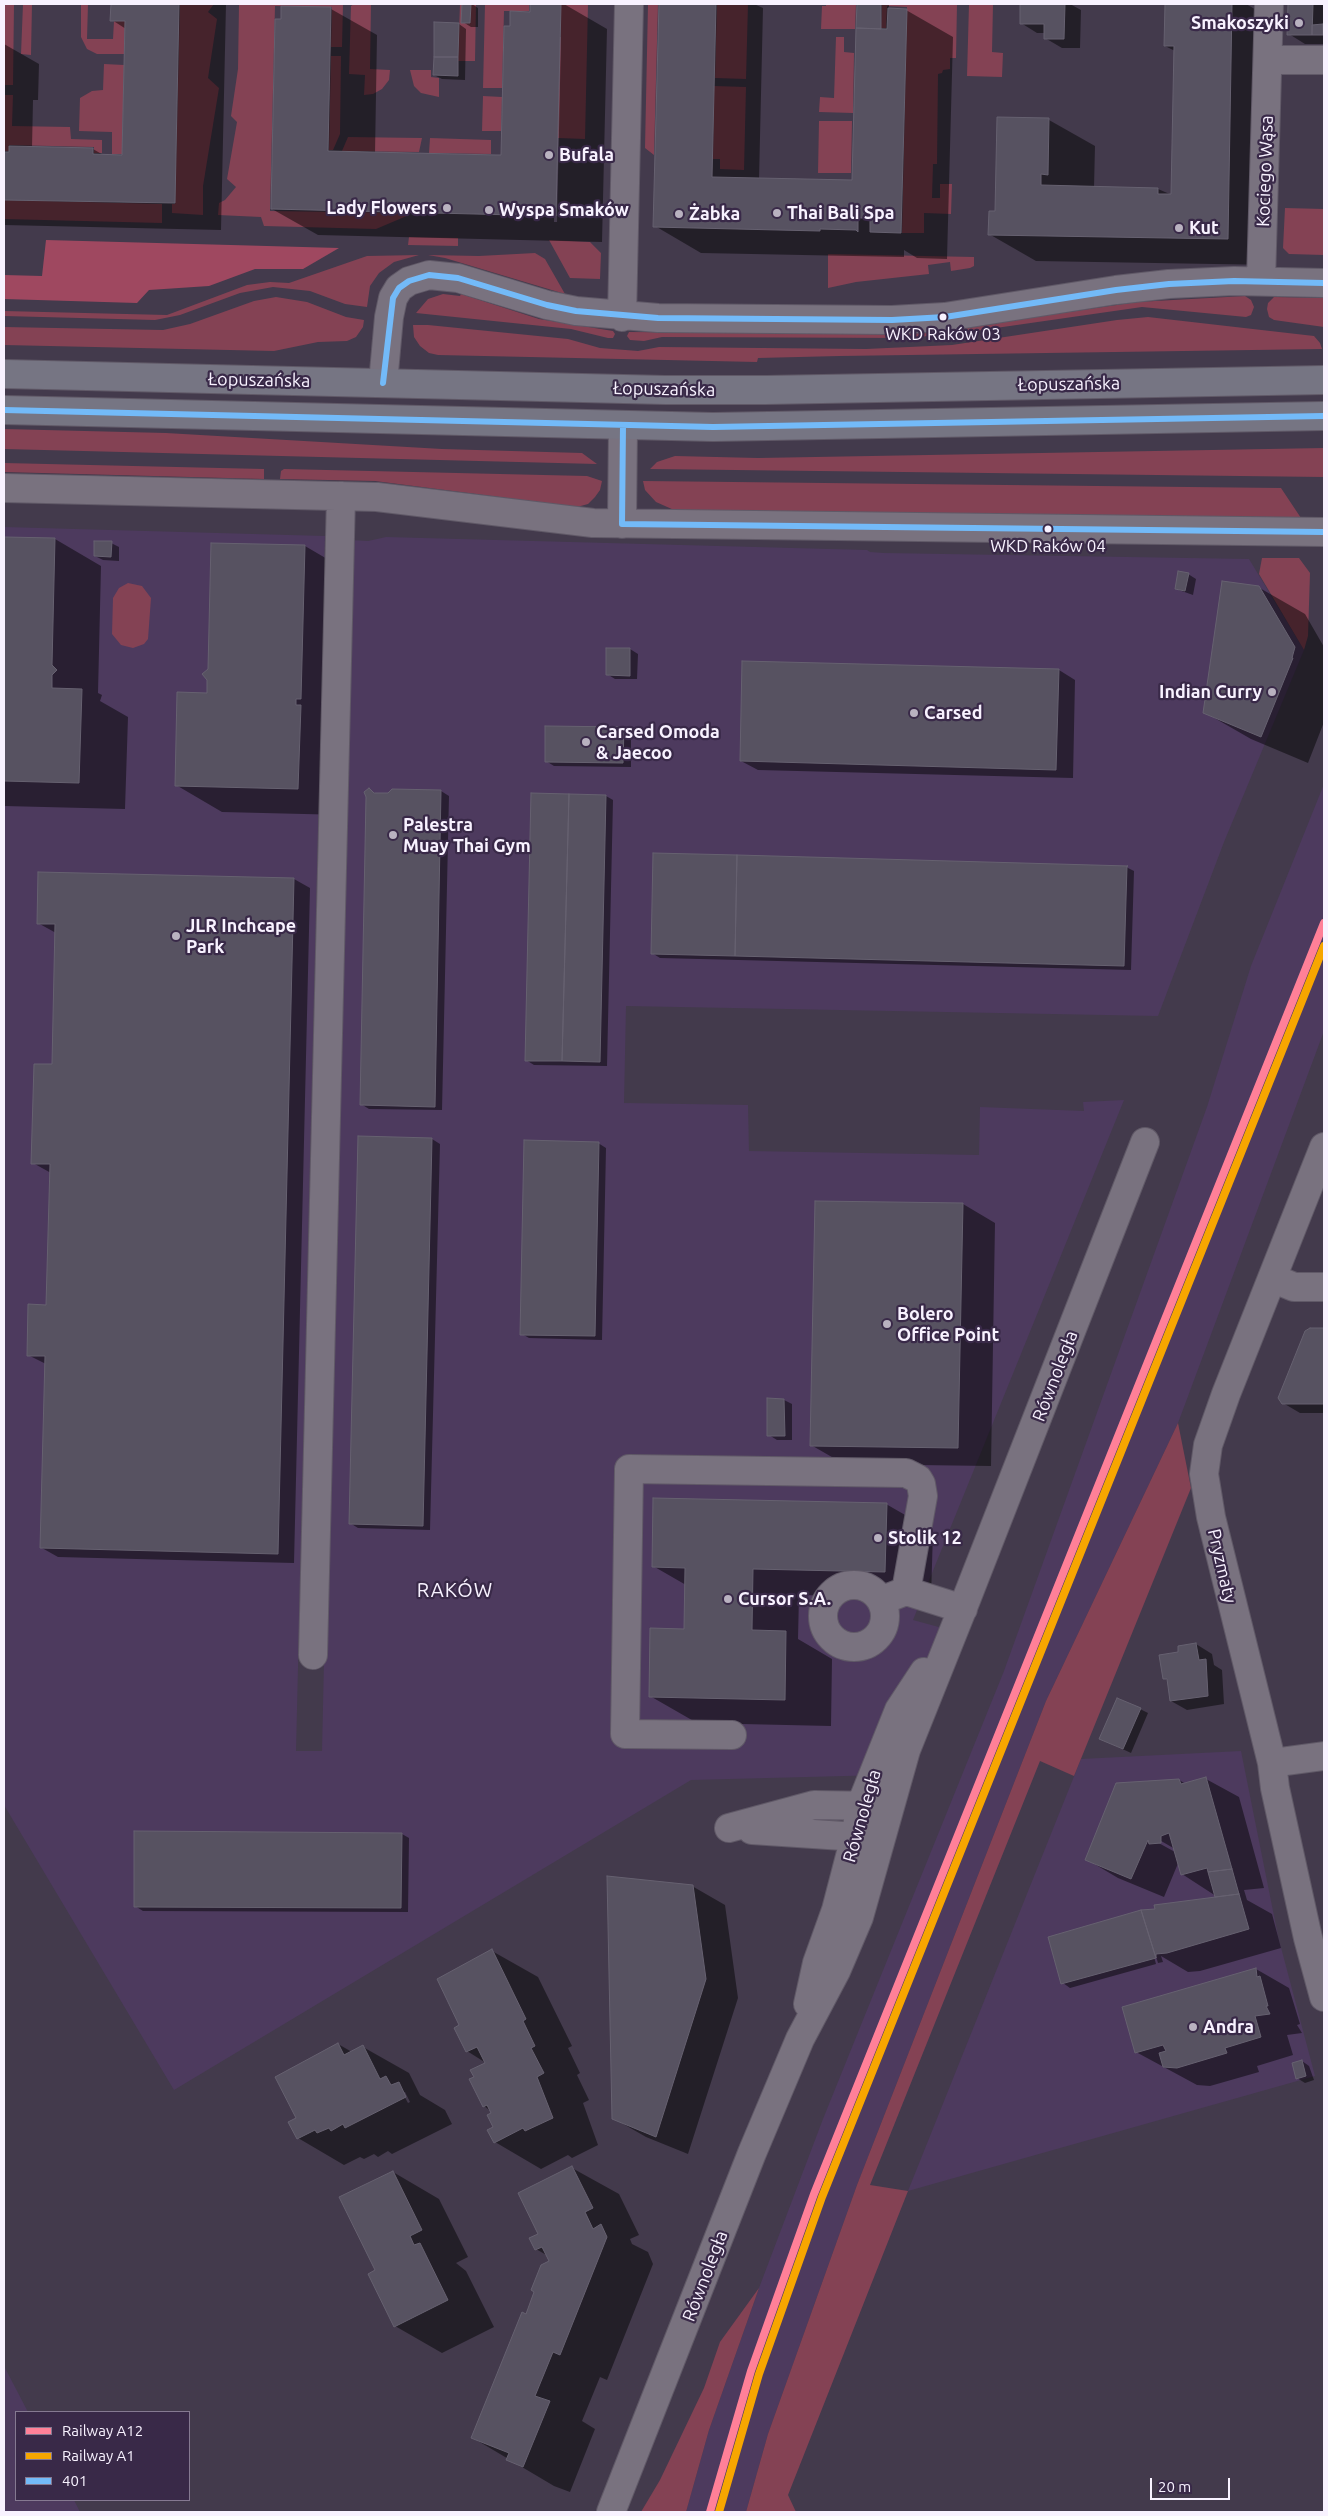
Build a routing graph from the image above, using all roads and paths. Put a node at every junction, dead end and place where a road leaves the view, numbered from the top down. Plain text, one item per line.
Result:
1 (628, 4) edge
2 (1269, 4) edge
3 (1268, 60) junction
4 (1324, 60) edge
5 (1261, 282) junction
6 (1324, 283) edge
7 (622, 317) junction
8 (4, 374) edge
9 (1324, 380) edge
10 (383, 383) junction
11 (4, 410) edge
12 (1324, 416) edge
13 (623, 425) junction
14 (4, 488) edge
15 (341, 496) junction
16 (622, 524) junction
17 (1324, 532) edge
18 (1145, 1142) dead end
19 (1324, 1147) edge
20 (1272, 1278) junction
21 (1324, 1288) edge
22 (963, 1609) junction
23 (313, 1655) dead end
24 (732, 1735) dead end
25 (1324, 1756) edge
26 (1272, 1763) junction
27 (861, 1805) junction
28 (888, 1807) junction
29 (868, 1838) junction
30 (1324, 1997) edge
31 (611, 2512) edge

1 - 7 street
2 - 3 street, Kociego Wąsa
3 - 4 street
3 - 5 street, Kociego Wąsa
5 - 6 street
5 - 7 street
7 - 10 street
8 - 10 main road, Łopuszańska
9 - 10 main road, Łopuszańska
11 - 13 main road, Łopuszańska
12 - 13 main road, Łopuszańska
13 - 16 street
14 - 15 street
15 - 16 street
15 - 23 street
16 - 17 street
18 - 22 street, Równoległa
19 - 20 street, Pryzmaty
20 - 21 street
20 - 26 street, Pryzmaty
22 - 24 street
22 - 27 street, Równoległa
22 - 28 street, Równoległa
25 - 26 street
26 - 30 street, Pryzmaty
27 - 28 street
27 - 29 street, Równoległa
27 - 29 street
28 - 29 street, Równoległa
29 - 31 street, Równoległa

